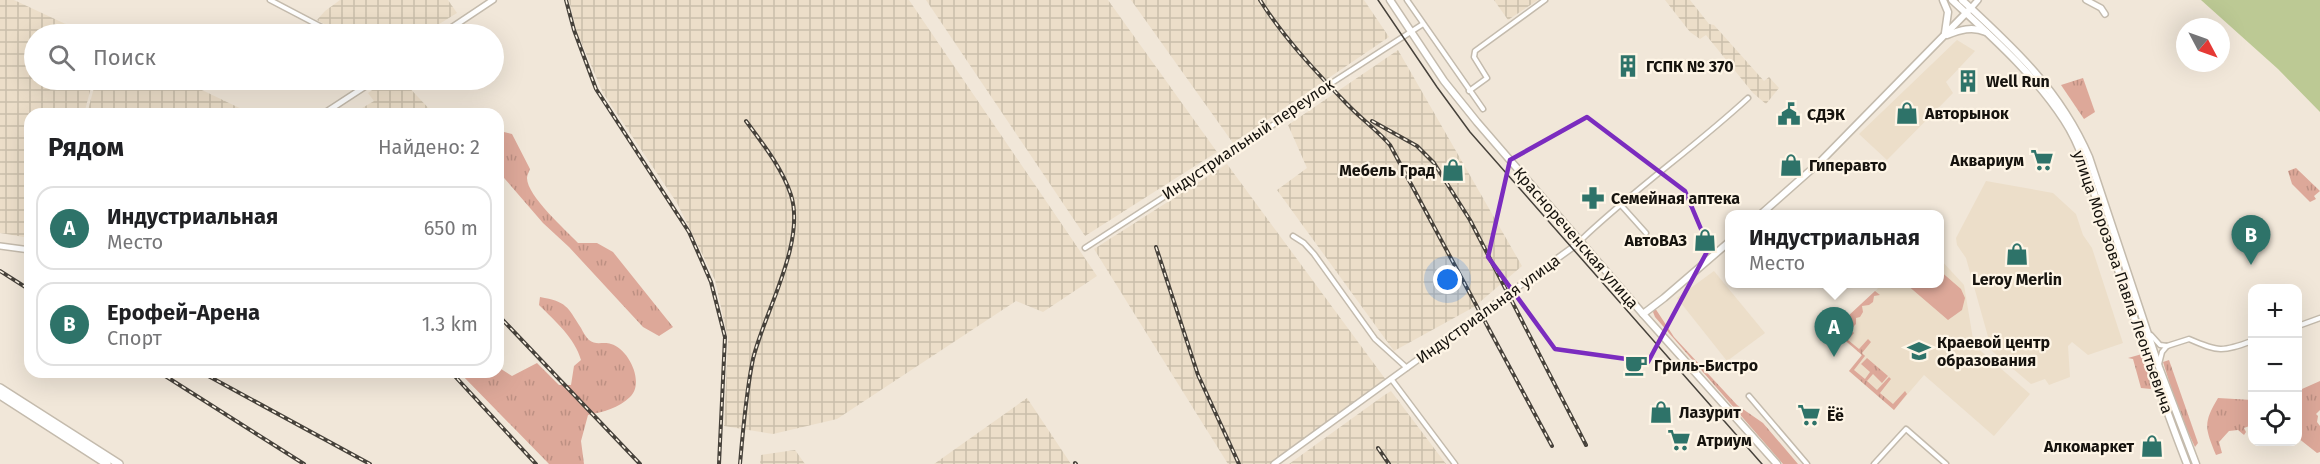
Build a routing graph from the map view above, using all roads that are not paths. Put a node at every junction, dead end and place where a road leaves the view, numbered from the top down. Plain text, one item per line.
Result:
1 (270, 0) edge
2 (493, 0) edge
3 (1390, 0) edge
4 (1407, 0) edge
5 (1545, 0) edge
6 (1943, 0) edge
7 (1952, 0) edge
8 (1962, 0) edge
9 (1978, 0) edge
10 (2086, 0) edge
11 (1968, 11) junction
12 (2105, 14) dead end
13 (316, 24) edge
14 (457, 24) edge
15 (1423, 24) junction
16 (1411, 32) junction
17 (1943, 36) junction
18 (1996, 41) junction
19 (360, 90) edge
20 (1469, 91) junction
21 (1748, 98) dead end
22 (332, 108) edge
23 (1483, 109) dead end
24 (1620, 204) junction
25 (1766, 210) edge
26 (1646, 234) dead end
27 (1293, 236) dead end
28 (1580, 242) junction
29 (1725, 245) edge
30 (0, 246) edge
31 (1085, 248) dead end
32 (24, 249) edge
33 (1643, 314) junction
34 (2320, 318) edge
35 (2302, 325) edge
36 (2147, 331) junction
37 (2248, 343) edge
38 (2166, 346) junction
39 (2159, 367) junction
40 (1407, 368) junction
41 (1392, 380) junction
42 (0, 388) edge
43 (0, 395) edge
44 (1749, 396) dead end
45 (107, 464) edge
46 (119, 464) edge
47 (1274, 464) edge
48 (1455, 464) edge
49 (1777, 464) edge
50 (1807, 464) edge
51 (1875, 464) edge
52 (1946, 464) edge
53 (2187, 464) edge
54 (2196, 464) edge

1 - 13 street
2 - 14 street
3 - 16 main road, Краснореченская улица
4 - 15 street
5 - 20 street
6 - 17 main road
7 - 11 main road, улица Морозова Павла Леонтьевича
8 - 11 main road, улица Морозова Павла Леонтьевича
9 - 11 street
10 - 12 street
11 - 17 main road
11 - 18 main road, улица Морозова Павла Леонтьевича
11 - 36 main road, улица Морозова Павла Леонтьевича
15 - 16 street, Индустриальный переулок
15 - 20 street
16 - 28 main road, Краснореченская улица
16 - 31 street, Индустриальный переулок
17 - 18 main road
17 - 25 main road
18 - 53 main road, улица Морозова Павла Леонтьевича
19 - 22 street
20 - 23 street
21 - 24 street, Индустриальная улица
24 - 26 street
24 - 28 street, Индустриальная улица
27 - 40 street
28 - 33 main road, Краснореченская улица
28 - 40 street, Индустриальная улица
29 - 33 main road
30 - 32 street
33 - 49 main road, Краснореченская улица
34 - 35 street
36 - 38 street
36 - 39 main road, улица Морозова Павла Леонтьевича
37 - 38 street
38 - 39 street
39 - 54 main road, улица Морозова Павла Леонтьевича
40 - 41 street, Индустриальная улица
41 - 47 street, Индустриальная улица
41 - 48 street
42 - 46 highway
43 - 45 highway
44 - 50 street
51 - 52 street

